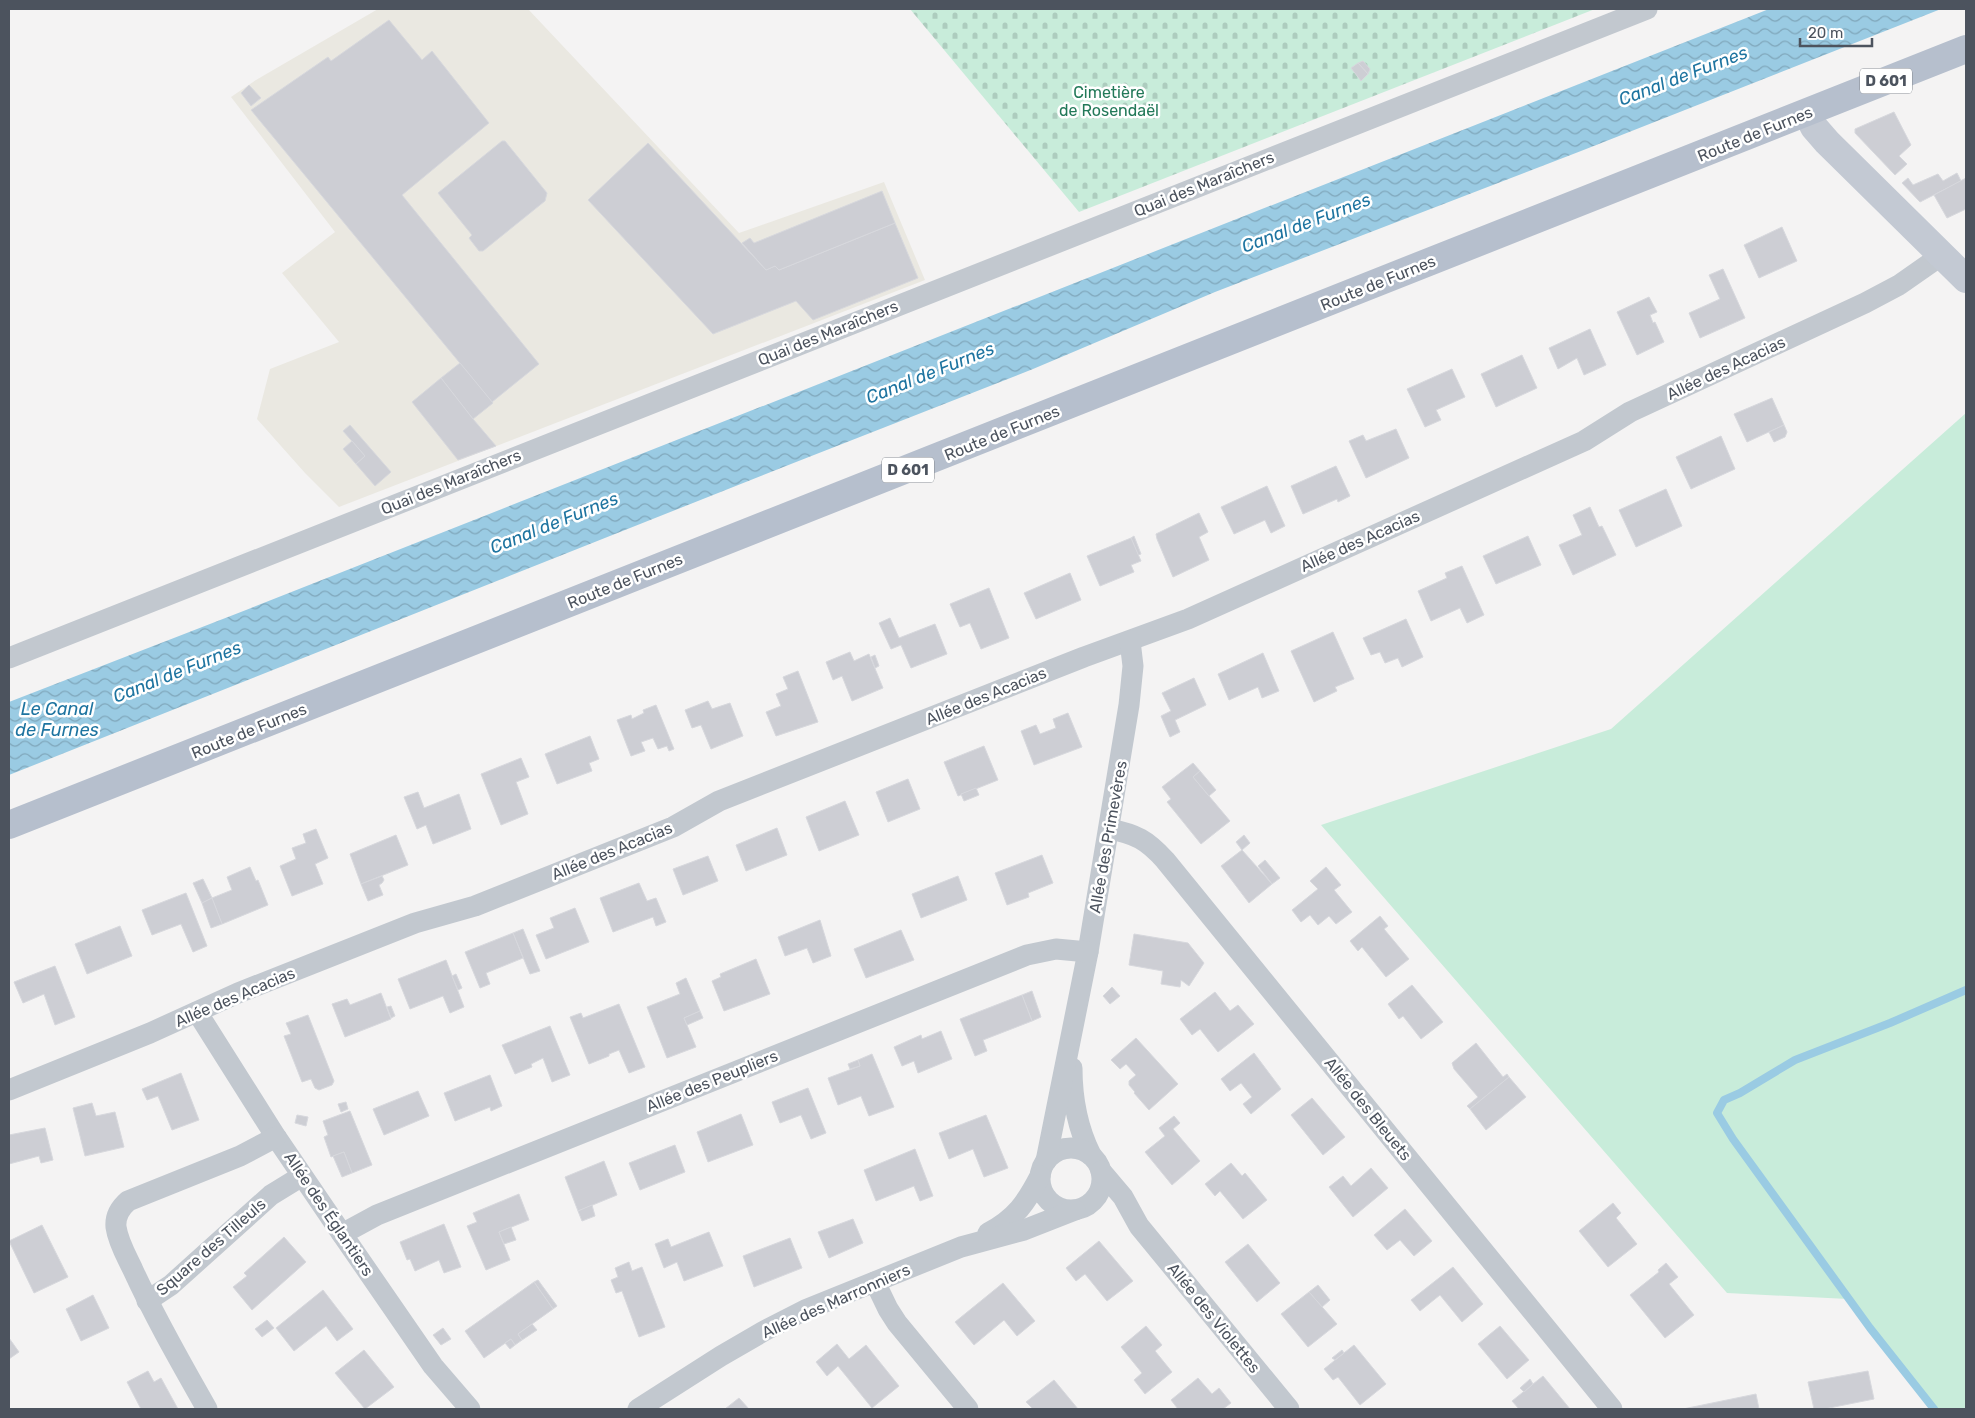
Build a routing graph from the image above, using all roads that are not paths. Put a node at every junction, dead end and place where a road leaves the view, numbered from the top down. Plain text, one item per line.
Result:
1 (1647, 9) edge
2 (1966, 49) edge
3 (1806, 113) junction
4 (1942, 256) junction
5 (1966, 279) edge
6 (1130, 641) junction
7 (9, 658) edge
8 (9, 825) edge
9 (1109, 829) junction
10 (1088, 952) junction
11 (197, 1012) junction
12 (1073, 1032) junction
13 (9, 1090) edge
14 (276, 1136) junction
15 (1096, 1163) junction
16 (1043, 1168) junction
17 (302, 1176) junction
18 (1082, 1208) junction
19 (1139, 1226) junction
20 (342, 1234) junction
21 (962, 1247) junction
22 (875, 1282) junction
23 (147, 1301) junction
24 (646, 1407) edge
25 (207, 1409) edge
26 (470, 1409) edge
27 (968, 1409) edge
28 (1289, 1409) edge
29 (1612, 1409) edge

1 - 7 street, Quai des Maraîchers
2 - 3 main road, Route de Furnes / D 601
3 - 4 main road
3 - 8 main road, Route de Furnes / D 601
4 - 5 main road
4 - 6 street, Allée des Acacias
6 - 9 street, Allée des Primevères
6 - 11 street, Allée des Acacias
9 - 10 street, Allée des Primevères
9 - 29 street, Allée des Bleuets
10 - 12 street, Allée des Primevères
10 - 20 street, Allée des Peupliers
11 - 13 street, Allée des Acacias
11 - 14 street, Allée des Églantiers
12 - 15 street, Allée des Primevères
12 - 16 street, Allée des Primevères
14 - 17 street, Allée des Églantiers
14 - 23 street, Square des Tilleuls
15 - 16 street
15 - 18 street
15 - 19 street, Allée des Violettes
16 - 18 street
16 - 21 street, Allée des Marronniers
17 - 20 street, Allée des Églantiers
17 - 23 street, Square des Tilleuls
18 - 19 street, Allée des Violettes
18 - 21 street, Allée des Marronniers
19 - 28 street, Allée des Violettes
20 - 26 street, Allée des Églantiers
21 - 22 street, Allée des Marronniers
22 - 24 street, Allée des Marronniers
22 - 27 street
23 - 25 street

